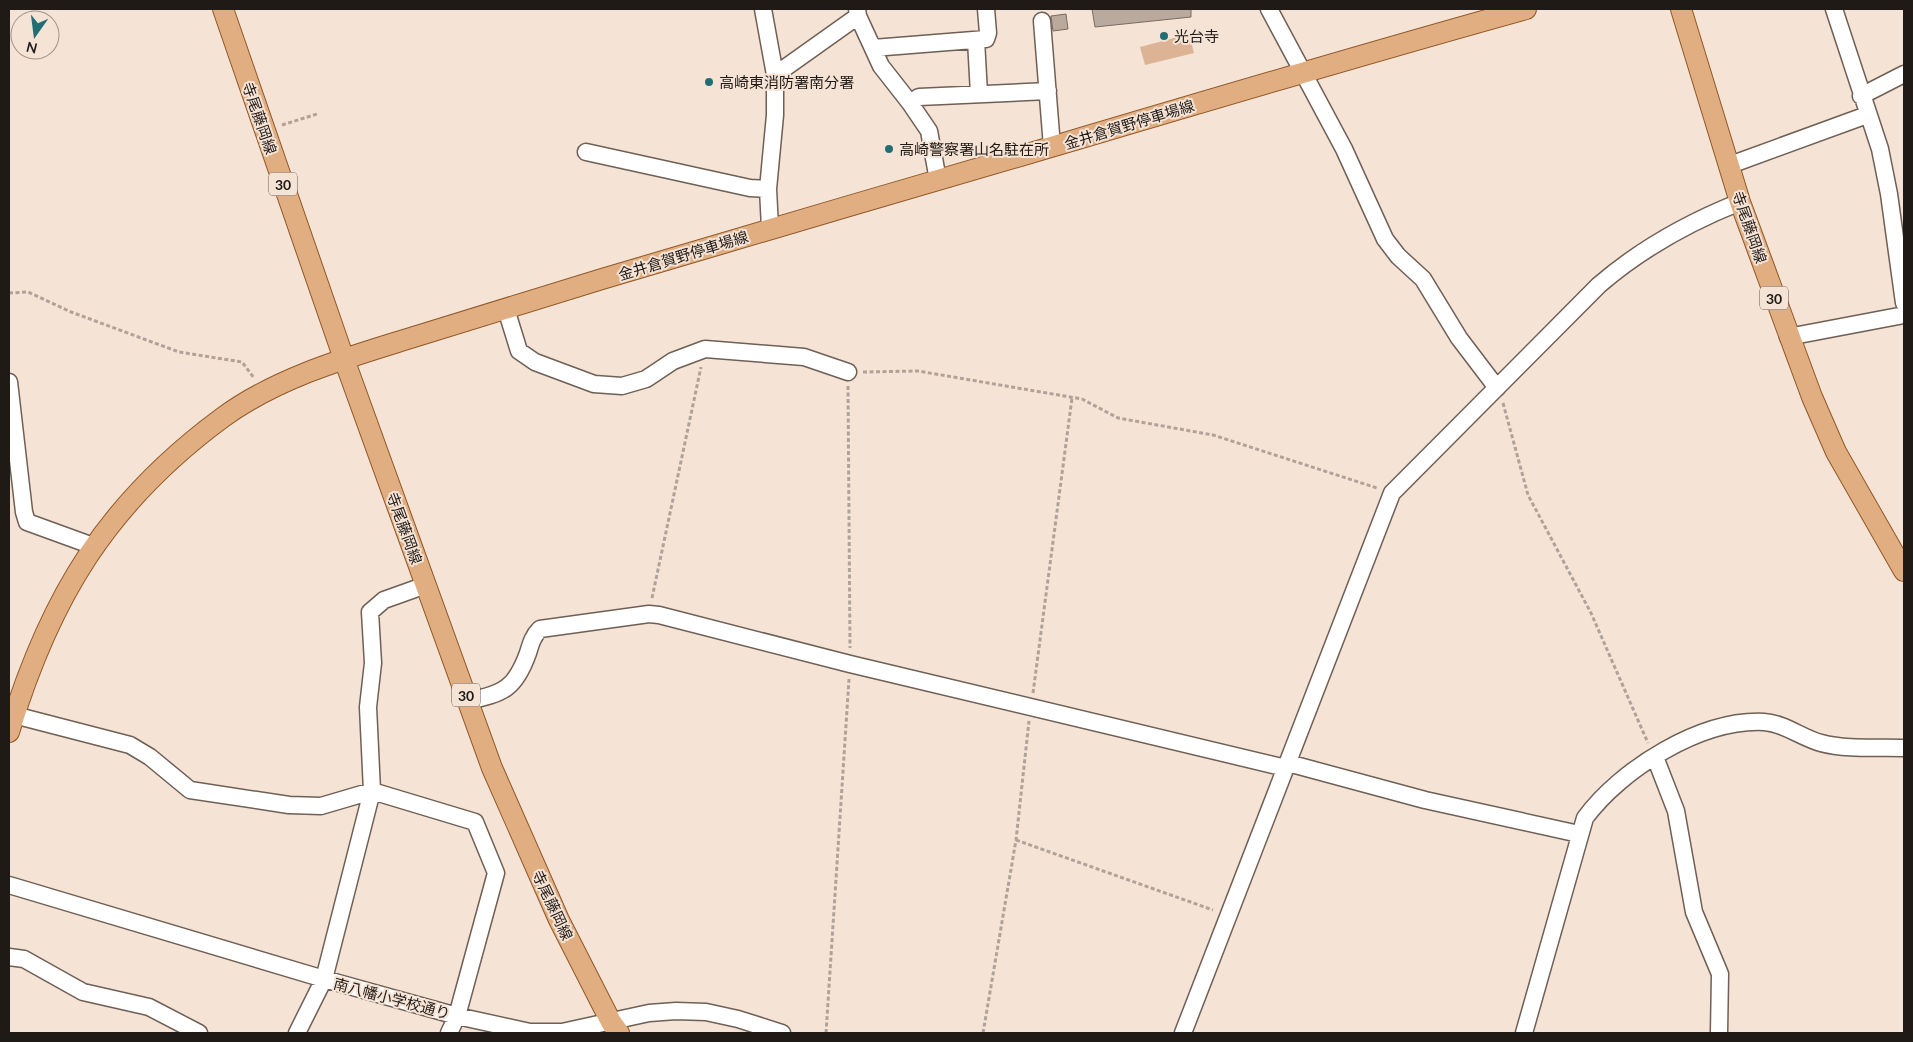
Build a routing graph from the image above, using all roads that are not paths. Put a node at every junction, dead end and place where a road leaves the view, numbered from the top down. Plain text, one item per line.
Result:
1 (223, 9) edge
2 (763, 9) edge
3 (986, 9) edge
4 (1269, 9) edge
5 (1526, 9) edge
6 (1682, 9) edge
7 (1834, 9) edge
8 (858, 12) edge
9 (1042, 22) dead end
10 (976, 40) junction
11 (873, 48) junction
12 (1301, 72) junction
13 (1904, 74) edge
14 (775, 75) junction
15 (1048, 90) junction
16 (979, 94) junction
17 (1861, 96) junction
18 (910, 102) junction
19 (1867, 115) junction
20 (1052, 147) junction
21 (586, 152) dead end
22 (1730, 166) junction
23 (938, 180) junction
24 (768, 189) junction
25 (1740, 202) junction
26 (770, 228) junction
27 (1904, 303) edge
28 (506, 309) junction
29 (1904, 315) edge
30 (1788, 337) junction
31 (344, 358) junction
32 (848, 372) road end
33 (9, 382) edge
34 (1497, 388) junction
35 (13, 461) edge
36 (93, 546) junction
37 (1904, 571) edge
38 (426, 585) junction
39 (468, 701) junction
40 (11, 724) edge
41 (1904, 748) edge
42 (1655, 757) junction
43 (1287, 766) junction
44 (372, 791) junction
45 (1579, 834) junction
46 (9, 885) edge
47 (9, 957) edge
48 (324, 980) junction
49 (457, 1016) junction
50 (615, 1028) edge
51 (199, 1033) edge
52 (297, 1033) edge
53 (449, 1033) edge
54 (782, 1033) edge
55 (1183, 1033) edge
56 (1524, 1033) edge
57 (1719, 1033) edge

1 - 31 main road, 寺尾藤岡線 / 30
2 - 14 street
3 - 10 street
4 - 12 street
5 - 12 main road, 金井倉賀野停車場線
6 - 22 main road, 寺尾藤岡線 / 30
7 - 17 street
8 - 11 street
8 - 14 street
9 - 15 street
10 - 11 street
10 - 16 street
11 - 18 street
12 - 20 main road, 金井倉賀野停車場線
12 - 34 street
13 - 17 street
14 - 24 street
15 - 16 street
15 - 20 street
16 - 18 street
17 - 19 street
18 - 23 street
19 - 22 street
19 - 27 street
20 - 23 main road, 金井倉賀野停車場線
21 - 24 street
22 - 25 main road, 寺尾藤岡線 / 30
23 - 26 main road, 金井倉賀野停車場線
24 - 26 street
25 - 30 main road, 寺尾藤岡線 / 30
25 - 34 street
26 - 28 main road, 金井倉賀野停車場線
28 - 31 main road, 金井倉賀野停車場線
28 - 32 street
29 - 30 street
30 - 37 main road, 寺尾藤岡線 / 30
31 - 36 main road, 金井倉賀野停車場線
31 - 38 main road, 寺尾藤岡線 / 30
33 - 35 street
34 - 43 street
35 - 36 street
36 - 40 main road, 金井倉賀野停車場線
38 - 39 main road, 寺尾藤岡線 / 30
38 - 44 street
39 - 43 street
39 - 50 main road, 寺尾藤岡線 / 30
40 - 44 street
41 - 42 street
42 - 45 street
42 - 57 street
43 - 45 street
43 - 55 street
44 - 48 street
44 - 49 street
45 - 56 street
46 - 48 street, 南八幡小学校通り
47 - 51 street
48 - 49 street, 南八幡小学校通り
48 - 52 street
49 - 50 street, 南八幡小学校通り
49 - 53 street
50 - 54 street, 南八幡小学校通り

